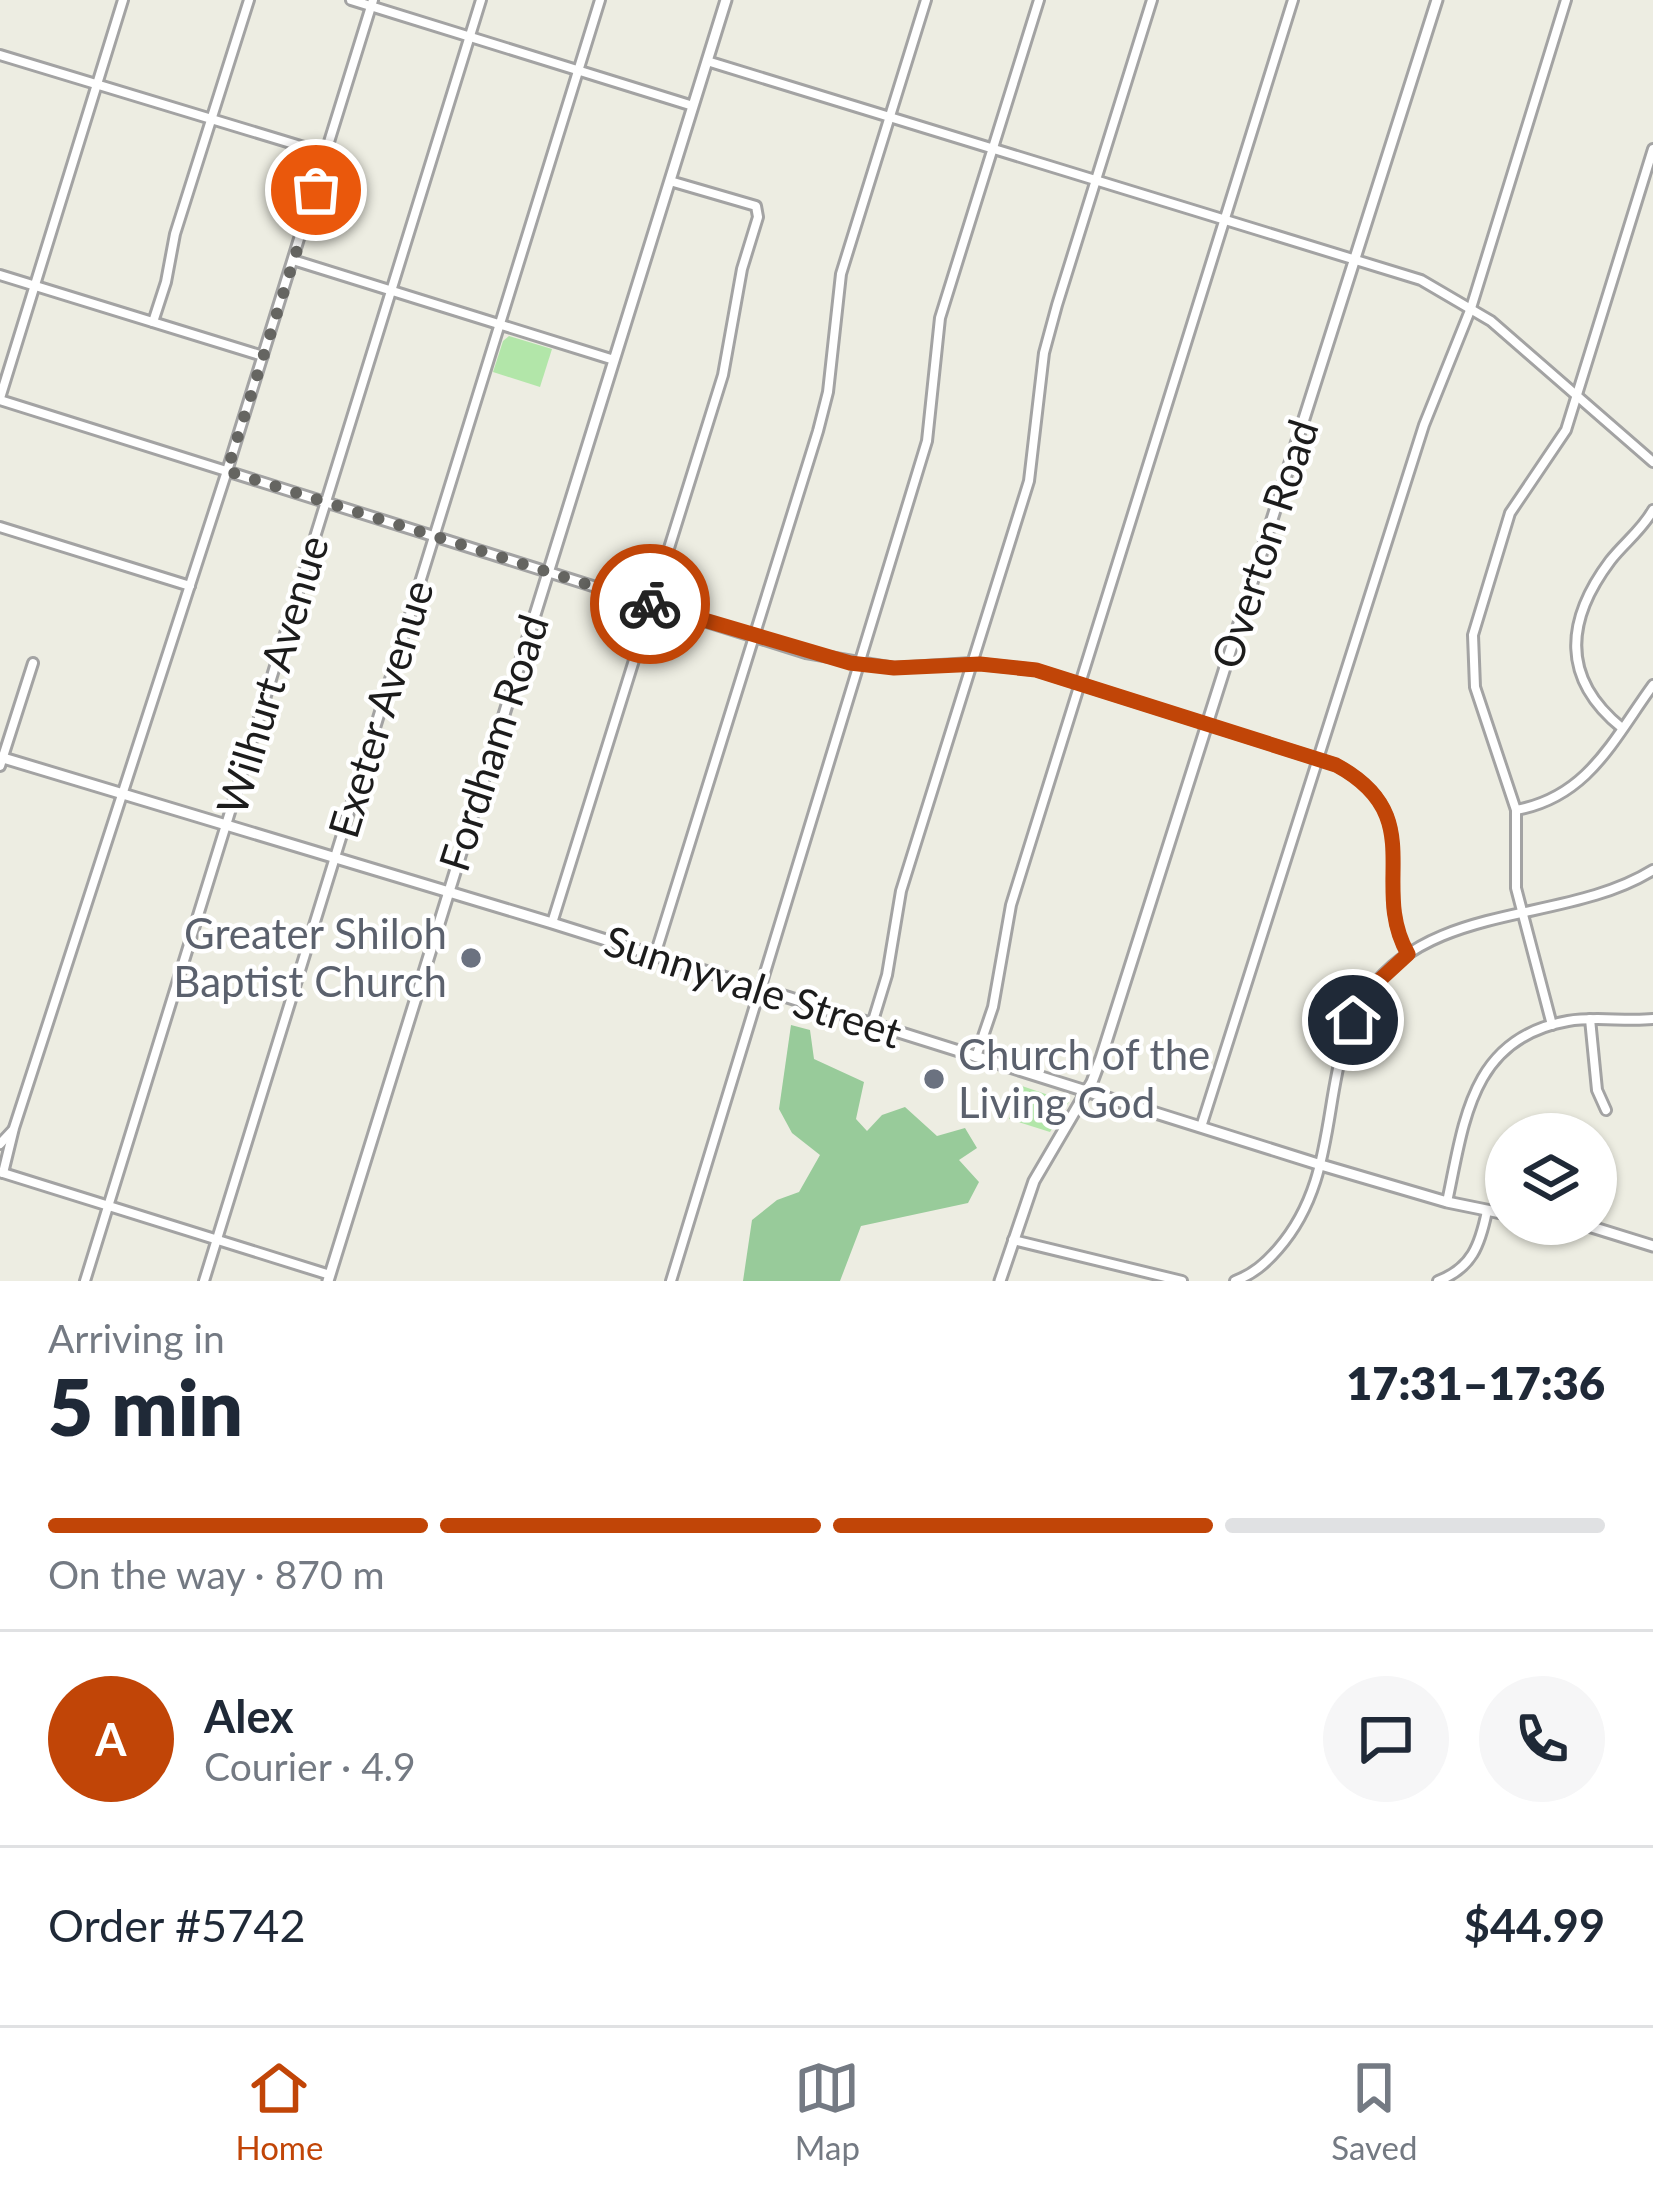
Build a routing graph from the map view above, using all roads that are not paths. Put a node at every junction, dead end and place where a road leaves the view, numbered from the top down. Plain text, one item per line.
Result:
1 (123, 0) edge
2 (249, 0) edge
3 (351, 0) edge
4 (482, 0) edge
5 (600, 0) edge
6 (726, 0) edge
7 (926, 0) edge
8 (1039, 0) edge
9 (1152, 0) edge
10 (1293, 0) edge
11 (1437, 0) edge
12 (1566, 0) edge
13 (372, 3) edge
14 (470, 38) junction
15 (0, 55) edge
16 (707, 62) junction
17 (578, 71) junction
18 (97, 85) junction
19 (694, 106) junction
20 (890, 116) junction
21 (210, 119) junction
22 (993, 148) junction
23 (1653, 149) edge
24 (327, 154) junction
25 (1096, 178) junction
26 (670, 182) junction
27 (1224, 218) junction
28 (1355, 259) junction
29 (293, 260) junction
30 (0, 275) edge
31 (34, 286) junction
32 (392, 292) junction
33 (1471, 308) junction
34 (153, 322) junction
35 (501, 326) junction
36 (263, 356) junction
37 (614, 361) junction
38 (1577, 397) junction
39 (0, 399) edge
40 (1653, 462) edge
41 (227, 471) junction
42 (326, 502) junction
43 (1653, 510) edge
44 (0, 527) edge
45 (434, 536) junction
46 (548, 572) junction
47 (190, 586) junction
48 (652, 604) junction
49 (754, 636) junction
50 (33, 663) dead end
51 (971, 663) junction
52 (859, 664) junction
53 (1079, 684) junction
54 (1653, 686) edge
55 (1208, 724) junction
56 (1622, 728) junction
57 (1, 760) edge
58 (1319, 760) junction
59 (121, 794) junction
60 (1516, 810) junction
61 (226, 826) junction
62 (335, 860) junction
63 (1653, 870) edge
64 (447, 892) junction
65 (1522, 913) junction
66 (552, 923) junction
67 (1408, 954) junction
68 (655, 955) junction
69 (762, 989) junction
70 (1590, 1019) junction
71 (1653, 1019) edge
72 (872, 1024) junction
73 (1552, 1024) junction
74 (976, 1057) junction
75 (1086, 1093) junction
76 (1606, 1110) dead end
77 (1201, 1127) junction
78 (14, 1128) junction
79 (0, 1144) edge
80 (1322, 1165) junction
81 (2, 1173) edge
82 (1448, 1202) junction
83 (107, 1207) junction
84 (1485, 1211) edge
85 (1485, 1219) edge
86 (1617, 1235) edge
87 (1013, 1240) junction
88 (216, 1241) junction
89 (1653, 1246) edge
90 (329, 1278) edge
91 (86, 1281) edge
92 (204, 1281) edge
93 (671, 1281) edge
94 (1000, 1281) edge
95 (1182, 1281) edge
96 (1234, 1281) edge
97 (1438, 1281) edge

1 - 18 street
2 - 21 street
3 - 13 street
4 - 14 street, Wilhurt Avenue
5 - 17 street, Exeter Avenue
6 - 16 street, Fordham Road
7 - 20 street
8 - 22 street
9 - 25 street
10 - 27 street
11 - 28 street, Overton Road
12 - 33 street
13 - 14 street
13 - 24 street
14 - 17 street
14 - 32 street, Wilhurt Avenue
15 - 18 street
16 - 19 street, Fordham Road
16 - 20 street
17 - 19 street
17 - 35 street, Exeter Avenue
18 - 21 street
18 - 31 street
19 - 26 street, Fordham Road
20 - 22 street
20 - 49 street
21 - 24 street
21 - 34 street
22 - 25 street
22 - 52 street
23 - 38 street
24 - 29 street
25 - 27 street
25 - 51 street
26 - 37 street, Fordham Road
26 - 48 street
27 - 28 street
27 - 53 street
28 - 33 street
28 - 55 street, Overton Road
29 - 32 street
29 - 36 street
30 - 31 street
31 - 34 street
31 - 39 street
32 - 35 street
32 - 42 street, Wilhurt Avenue
33 - 38 street
33 - 58 street
34 - 36 street
35 - 37 street
35 - 45 street, Exeter Avenue
36 - 41 street
37 - 46 street, Fordham Road
38 - 40 street
38 - 60 street
39 - 41 street
41 - 42 street
41 - 47 street
42 - 45 street
42 - 61 street, Wilhurt Avenue
43 - 56 street
44 - 47 street
45 - 46 street
45 - 62 street, Exeter Avenue
46 - 48 street
46 - 64 street, Fordham Road
47 - 59 street
48 - 49 street
48 - 66 street
49 - 52 street
49 - 68 street
50 - 57 street
51 - 52 street
51 - 53 street
51 - 72 street
52 - 69 street
53 - 55 street
53 - 74 street
54 - 56 street
55 - 58 street
55 - 75 street, Overton Road
56 - 60 street
57 - 59 street, Sunnyvale Street
58 - 67 street
58 - 77 street
59 - 61 street, Sunnyvale Street
59 - 78 street
60 - 65 street
61 - 62 street, Sunnyvale Street
61 - 83 street, Wilhurt Avenue
62 - 64 street, Sunnyvale Street
62 - 88 street, Exeter Avenue
63 - 65 street
64 - 66 street, Sunnyvale Street
64 - 90 street, Fordham Road
65 - 67 street
65 - 73 street
66 - 68 street, Sunnyvale Street
67 - 80 street
68 - 69 street, Sunnyvale Street
69 - 72 street, Sunnyvale Street
69 - 93 street
70 - 71 street
70 - 73 street
70 - 76 street
72 - 74 street, Sunnyvale Street
73 - 82 street
74 - 75 street, Sunnyvale Street
75 - 77 street, Sunnyvale Street
75 - 87 street, Overton Road
77 - 80 street, Sunnyvale Street
78 - 79 street
78 - 81 street
80 - 82 street, Sunnyvale Street
80 - 96 street
81 - 83 street
82 - 84 street, Sunnyvale Street
83 - 88 street
83 - 91 street, Wilhurt Avenue
85 - 97 street
86 - 89 street
87 - 94 street, Overton Road
87 - 95 street
88 - 90 street
88 - 92 street, Exeter Avenue

